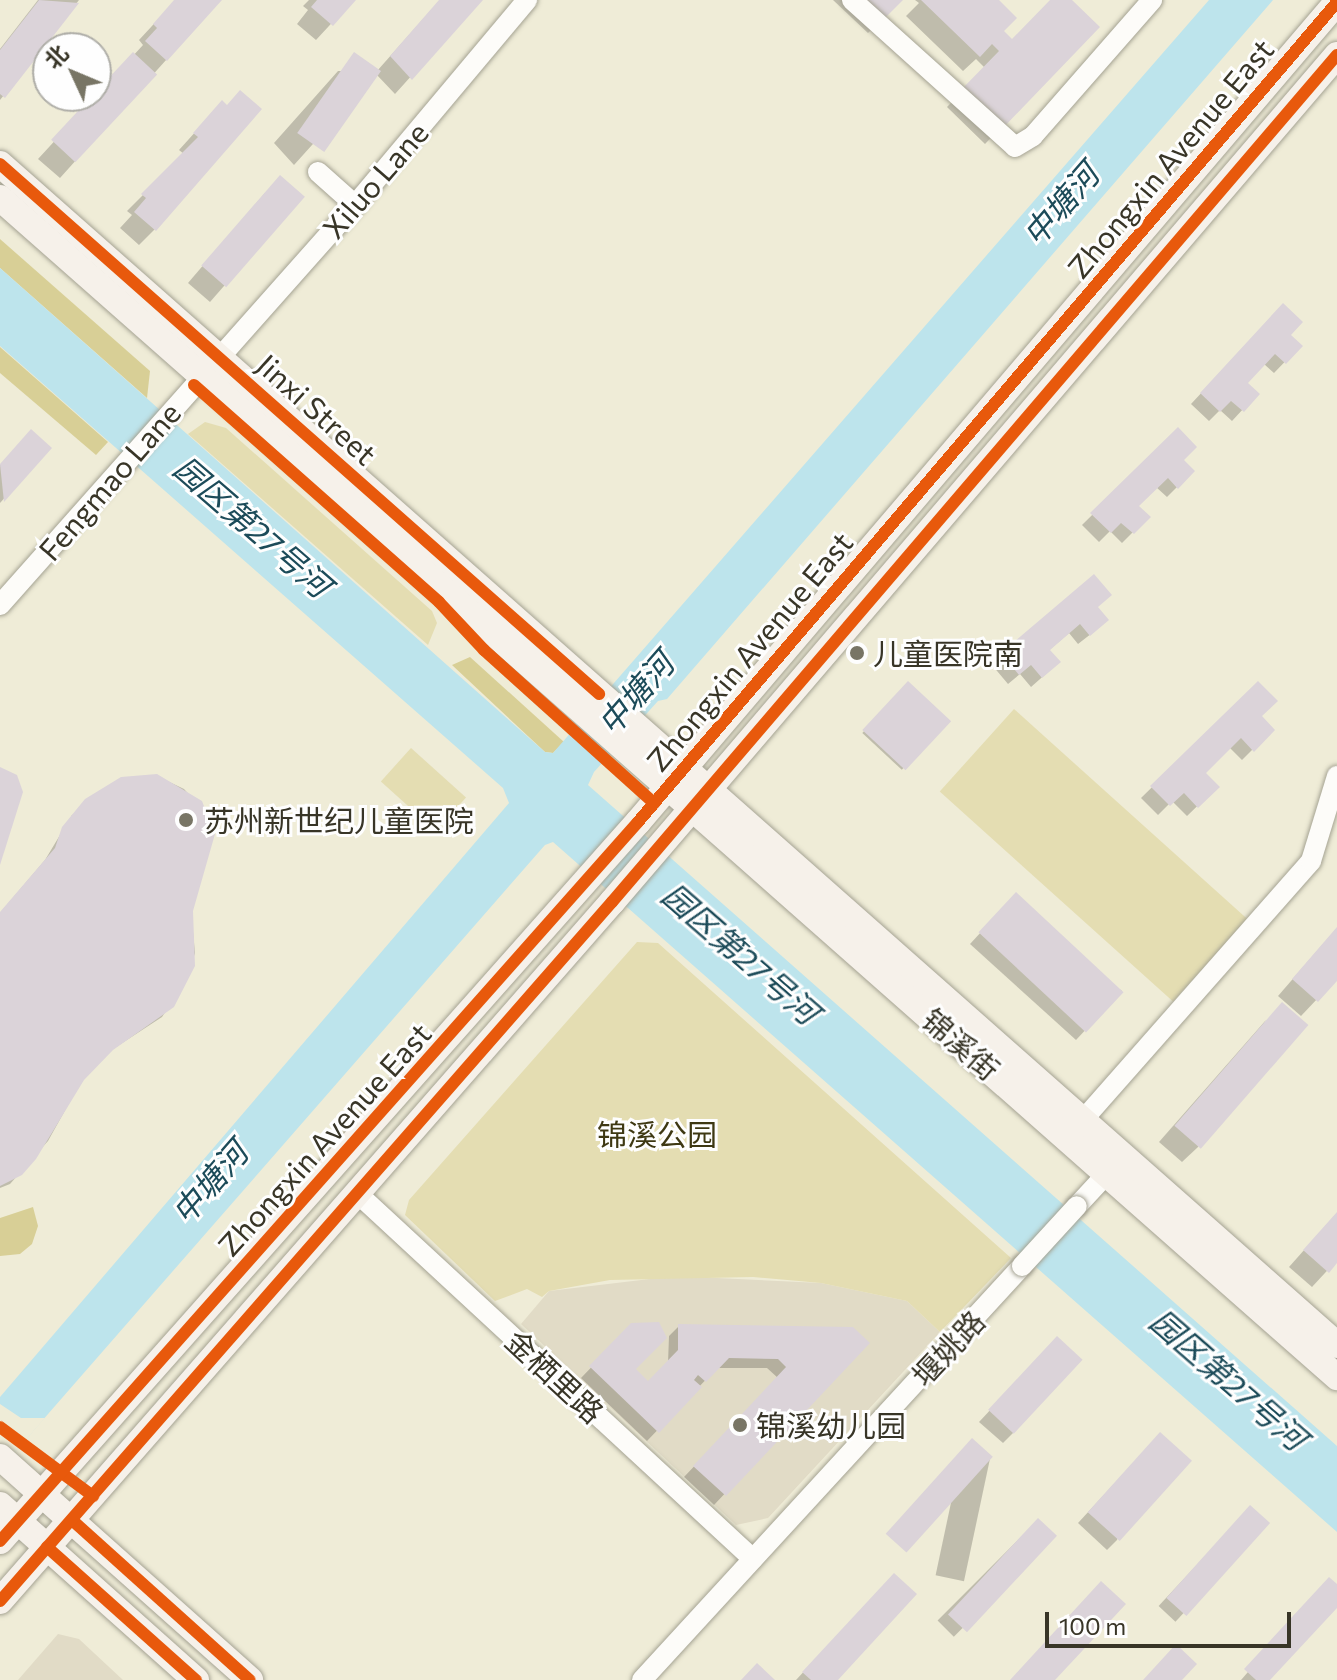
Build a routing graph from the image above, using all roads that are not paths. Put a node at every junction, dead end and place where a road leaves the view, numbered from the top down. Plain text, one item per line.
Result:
1 (527, 0) edge
2 (852, 0) edge
3 (1151, 0) edge
4 (1337, 2) edge
5 (1337, 55) edge
6 (0, 164) edge
7 (318, 172) dead end
8 (0, 198) edge
9 (355, 205) junction
10 (210, 367) junction
11 (0, 605) edge
12 (591, 703) joint
13 (1337, 776) edge
14 (676, 777) junction
15 (700, 798) junction
16 (1082, 1121) junction
17 (1115, 1165) junction
18 (357, 1193) junction
19 (1337, 1345) edge
20 (1337, 1377) edge
21 (3, 1460) edge
22 (42, 1493) junction
23 (9, 1513) edge
24 (72, 1520) junction
25 (0, 1541) edge
26 (47, 1547) junction
27 (753, 1559) junction
28 (0, 1601) edge
29 (196, 1680) edge
30 (250, 1680) edge
31 (642, 1680) edge

1 - 9 street, Xiluo Lane
2 - 3 street
4 - 14 main road, Zhongxin Avenue East
5 - 15 main road, Zhongxin Avenue East
6 - 10 main road, Jinxi Street
7 - 9 street
8 - 10 main road, Jinxi Street
9 - 10 street, Xiluo Lane
10 - 11 street, Fengmao Lane
10 - 12 main road, Jinxi Street
12 - 14 main road, 锦溪街
13 - 16 street
14 - 15 main road, 锦溪街
14 - 22 main road, Zhongxin Avenue East
15 - 16 main road, 锦溪街
15 - 17 main road, 锦溪街
15 - 18 main road, Zhongxin Avenue East
16 - 17 main road, 锦溪街
17 - 19 main road, 锦溪街
17 - 20 main road, 锦溪街
17 - 27 street, 堰姚路, bridge
18 - 24 main road, Zhongxin Avenue East
18 - 27 street, 金栖里路
21 - 22 main road
22 - 23 main road, Zhongxin Avenue East
22 - 24 main road
23 - 25 main road, Zhongxin Avenue East
23 - 26 main road
24 - 26 main road, Zhongxin Avenue East
24 - 30 main road
26 - 28 main road, Zhongxin Avenue East
26 - 29 main road
27 - 31 street, 堰姚路

